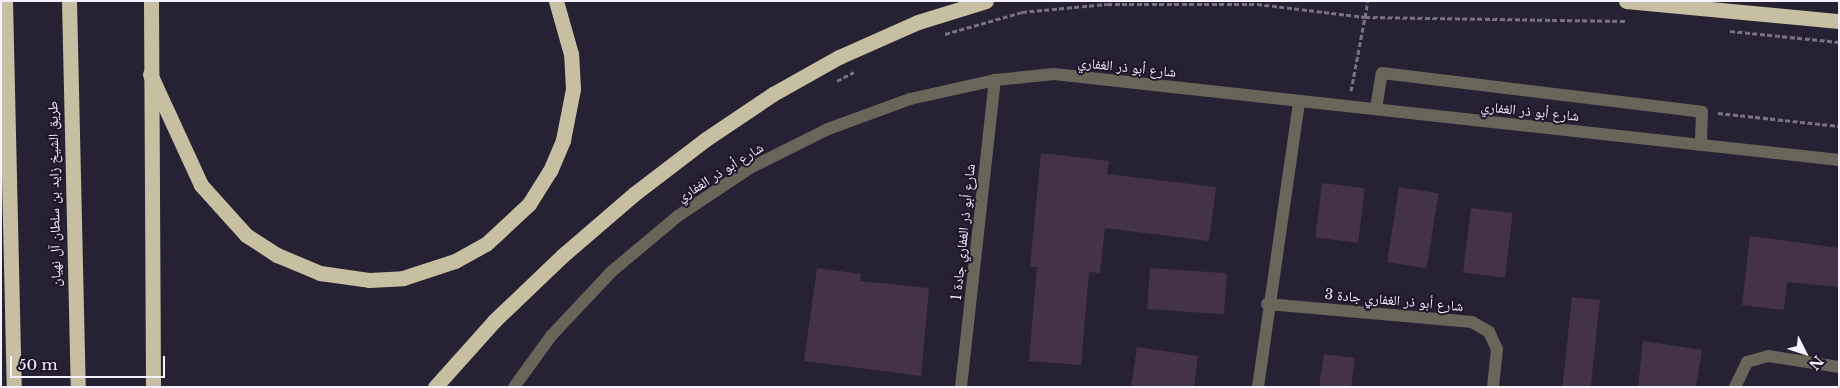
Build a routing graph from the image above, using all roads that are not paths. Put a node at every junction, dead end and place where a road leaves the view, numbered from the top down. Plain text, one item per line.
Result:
1 (5, 1) edge
2 (69, 1) edge
3 (151, 1) edge
4 (556, 1) edge
5 (986, 1) edge
6 (1626, 1) edge
7 (1839, 21) edge
8 (150, 74) junction
9 (995, 80) junction
10 (1299, 101) junction
11 (1376, 109) junction
12 (1701, 145) junction
13 (1839, 160) edge
14 (1267, 304) junction
15 (1839, 367) edge
16 (14, 387) edge
17 (78, 387) edge
18 (153, 387) edge
19 (435, 387) edge
20 (514, 387) edge
21 (961, 387) edge
22 (1258, 387) edge
23 (1493, 387) edge
24 (1735, 387) edge

1 - 16 highway
2 - 17 highway, طريق الشيخ زايد بن سلطان آل نهيان
3 - 8 highway
4 - 8 highway
5 - 19 highway
6 - 7 highway
8 - 18 highway
9 - 10 street, شارع أبو ذر الغفاري
9 - 20 street, شارع أبو ذر الغفاري
9 - 21 street, شارع أبو ذر الغفاري جادة 1
10 - 11 street, شارع أبو ذر الغفاري
10 - 14 street
11 - 12 street, شارع أبو ذر الغفاري
11 - 12 street
12 - 13 street, شارع أبو ذر الغفاري
14 - 22 street
14 - 23 street, شارع أبو ذر الغفاري جادة 3
15 - 24 street

